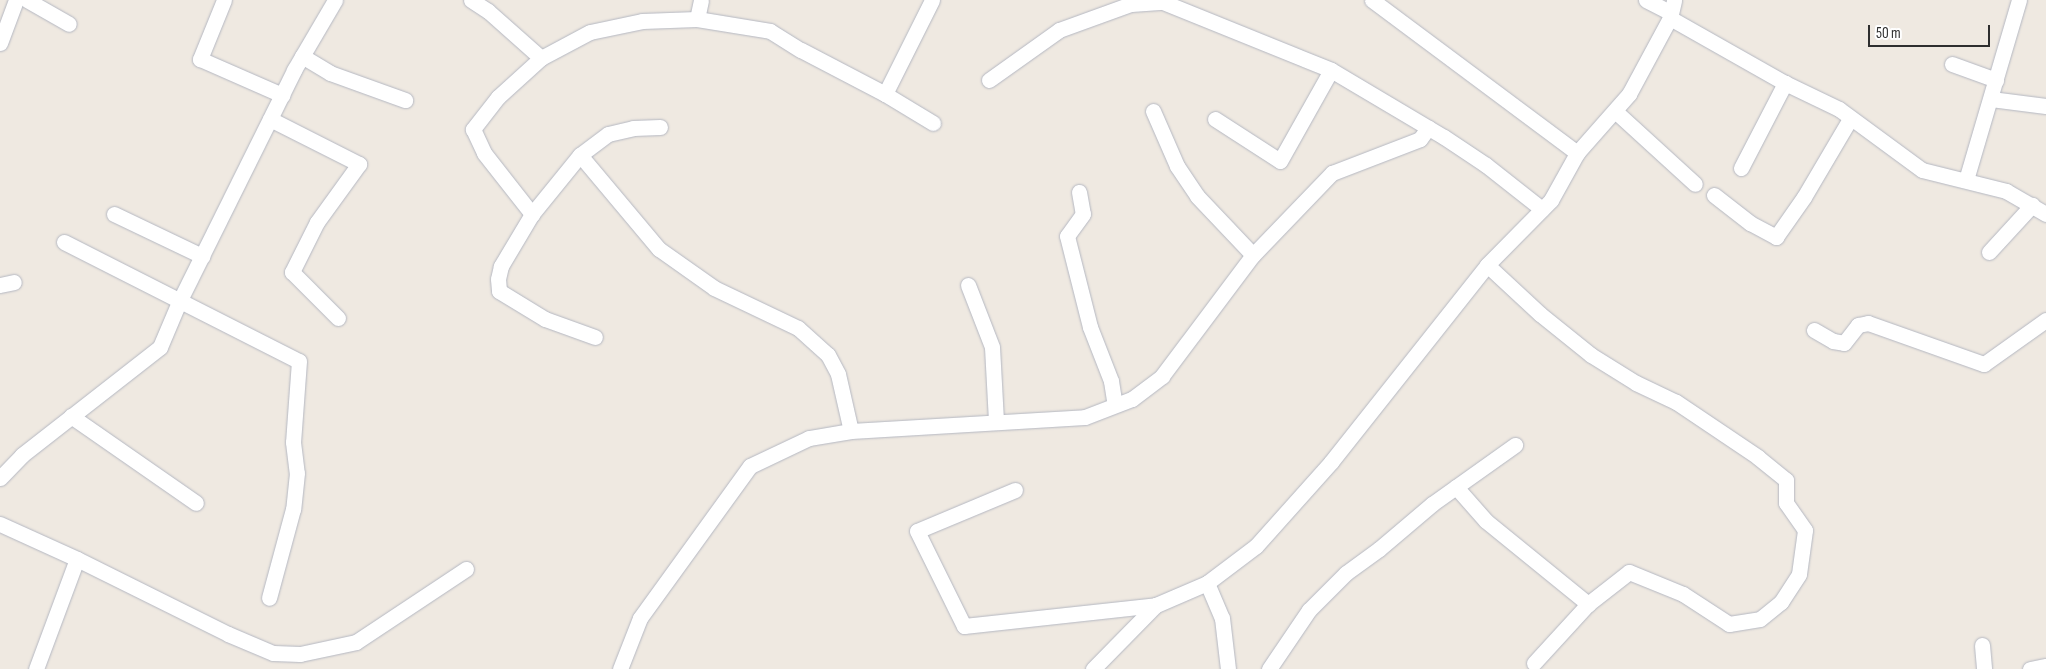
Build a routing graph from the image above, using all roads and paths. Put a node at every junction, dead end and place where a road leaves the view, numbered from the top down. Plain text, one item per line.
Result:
1 (16, 0) edge
2 (27, 0) edge
3 (224, 0) edge
4 (335, 0) edge
5 (471, 0) edge
6 (701, 0) edge
7 (932, 0) edge
8 (1372, 0) edge
9 (1646, 0) edge
10 (2019, 0) edge
11 (493, 5) edge
12 (1672, 10) edge
13 (697, 20) junction
14 (70, 24) dead end
15 (0, 43) edge
16 (302, 56) junction
17 (541, 58) junction
18 (1952, 64) dead end
19 (1331, 70) junction
20 (989, 80) dead end
21 (1996, 80) junction
22 (1785, 83) junction
23 (885, 94) junction
24 (282, 95) junction
25 (1991, 99) junction
26 (405, 100) dead end
27 (2046, 106) edge
28 (1153, 111) dead end
29 (1615, 111) junction
30 (270, 119) junction
31 (1215, 119) dead end
32 (1850, 119) junction
33 (933, 123) dead end
34 (660, 127) dead end
35 (1428, 128) junction
36 (1577, 153) junction
37 (580, 155) junction
38 (1741, 168) dead end
39 (1966, 180) junction
40 (1695, 184) dead end
41 (1079, 192) dead end
42 (1714, 195) dead end
43 (2032, 205) junction
44 (1542, 209) junction
45 (114, 214) dead end
46 (532, 214) junction
47 (2046, 214) edge
48 (64, 242) dead end
49 (1989, 252) dead end
50 (1253, 254) junction
51 (202, 256) junction
52 (1487, 265) junction
53 (968, 285) dead end
54 (179, 302) junction
55 (338, 318) dead end
56 (2046, 320) edge
57 (1814, 330) dead end
58 (595, 337) dead end
59 (1115, 405) junction
60 (71, 416) junction
61 (996, 422) junction
62 (851, 430) junction
63 (1515, 445) dead end
64 (0, 478) edge
65 (1456, 487) junction
66 (1015, 490) dead end
67 (196, 503) dead end
68 (0, 524) edge
69 (77, 558) junction
70 (466, 569) dead end
71 (1207, 583) junction
72 (269, 598) dead end
73 (1588, 604) junction
74 (1156, 605) junction
75 (1982, 645) dead end
76 (1534, 663) dead end
77 (2046, 666) edge
78 (36, 669) edge
79 (620, 669) edge
80 (1093, 669) edge
81 (1228, 669) edge
82 (1269, 669) edge
83 (1984, 669) edge
84 (2030, 669) edge

1 - 15 street
2 - 14 street
3 - 24 street
4 - 16 street
5 - 11 street
6 - 13 street
7 - 23 street
8 - 36 street
9 - 12 street
10 - 21 street
11 - 17 street
12 - 22 street
12 - 29 street
13 - 17 street
13 - 23 street
16 - 24 street
16 - 26 street
17 - 46 street
18 - 21 street
19 - 20 street
19 - 31 street
19 - 35 street
21 - 25 street
22 - 32 street
22 - 38 street
23 - 33 street
24 - 30 street
25 - 27 street
25 - 39 street
28 - 50 street
29 - 36 street
29 - 40 street
30 - 51 street
30 - 55 street
32 - 39 street
32 - 42 street
34 - 37 street
35 - 44 street
35 - 50 street
36 - 44 street
37 - 46 street
37 - 62 street
39 - 43 street
41 - 59 street
43 - 47 street
43 - 49 street
44 - 52 street
45 - 51 street
46 - 58 street
48 - 54 street
50 - 59 street
51 - 54 street
52 - 71 street
52 - 73 street
53 - 61 street
54 - 60 street
54 - 72 street
56 - 57 street
59 - 61 street
60 - 64 street
60 - 67 street
61 - 62 street
62 - 79 street
63 - 65 street
65 - 73 street
65 - 82 street
66 - 74 street
68 - 69 street
69 - 70 street
69 - 78 street
71 - 74 street
71 - 81 street
73 - 76 street
74 - 80 street
75 - 83 street
77 - 84 street

